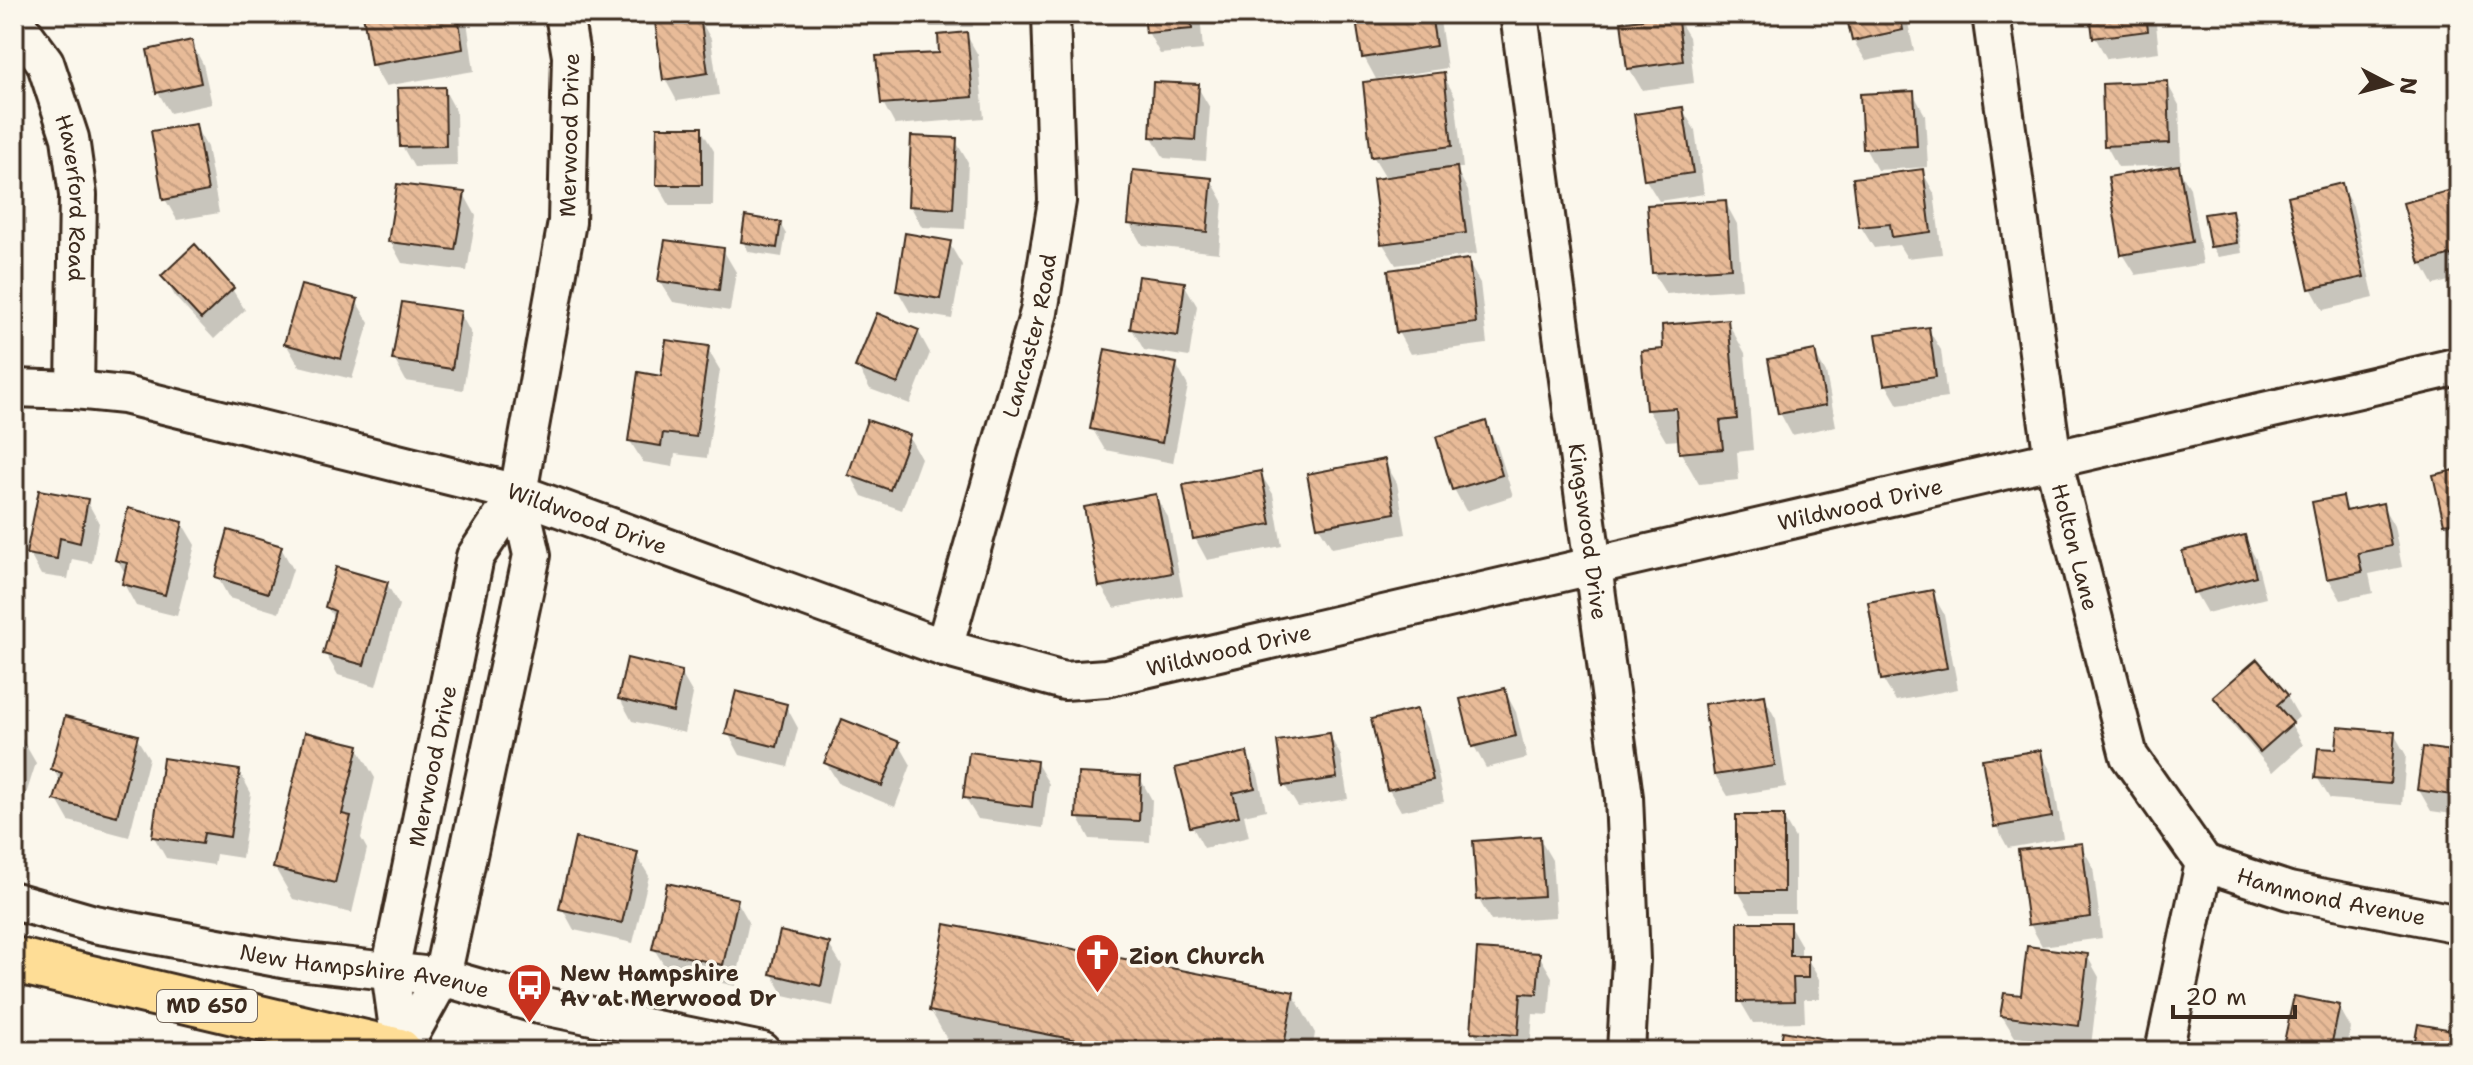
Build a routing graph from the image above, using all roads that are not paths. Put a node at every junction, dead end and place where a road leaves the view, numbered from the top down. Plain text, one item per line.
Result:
1 (564, 14) edge
2 (1051, 14) edge
3 (1519, 14) edge
4 (1991, 14) edge
5 (14, 20) edge
6 (2459, 366) edge
7 (14, 388) edge
8 (75, 390) junction
9 (2053, 460) junction
10 (518, 493) junction
11 (1594, 566) junction
12 (944, 648) junction
13 (2204, 863) junction
14 (14, 901) edge
15 (2459, 924) edge
16 (14, 960) edge
17 (390, 971) junction
18 (442, 977) junction
19 (400, 1051) edge
20 (762, 1051) edge
21 (1626, 1051) edge
22 (2164, 1051) edge

1 - 10 street, Merwood Drive
2 - 12 street, Lancaster Road
3 - 11 street, Kingswood Drive
4 - 9 street, Holton Lane
5 - 8 street, Haverford Road
6 - 9 street, Wildwood Drive
7 - 8 street, Wildwood Drive
8 - 10 street, Wildwood Drive
9 - 11 street, Wildwood Drive
9 - 13 street, Holton Lane
10 - 12 street, Wildwood Drive
10 - 17 street, Merwood Drive
10 - 18 street, Merwood Drive
11 - 12 street, Wildwood Drive
11 - 21 street, Kingswood Drive
13 - 15 street, Hammond Avenue
13 - 22 street
14 - 17 street, New Hampshire Avenue
16 - 19 main road, MD 650
17 - 18 street, New Hampshire Avenue
17 - 19 street, Merwood Drive
18 - 19 street, Merwood Drive
18 - 20 street, New Hampshire Avenue

